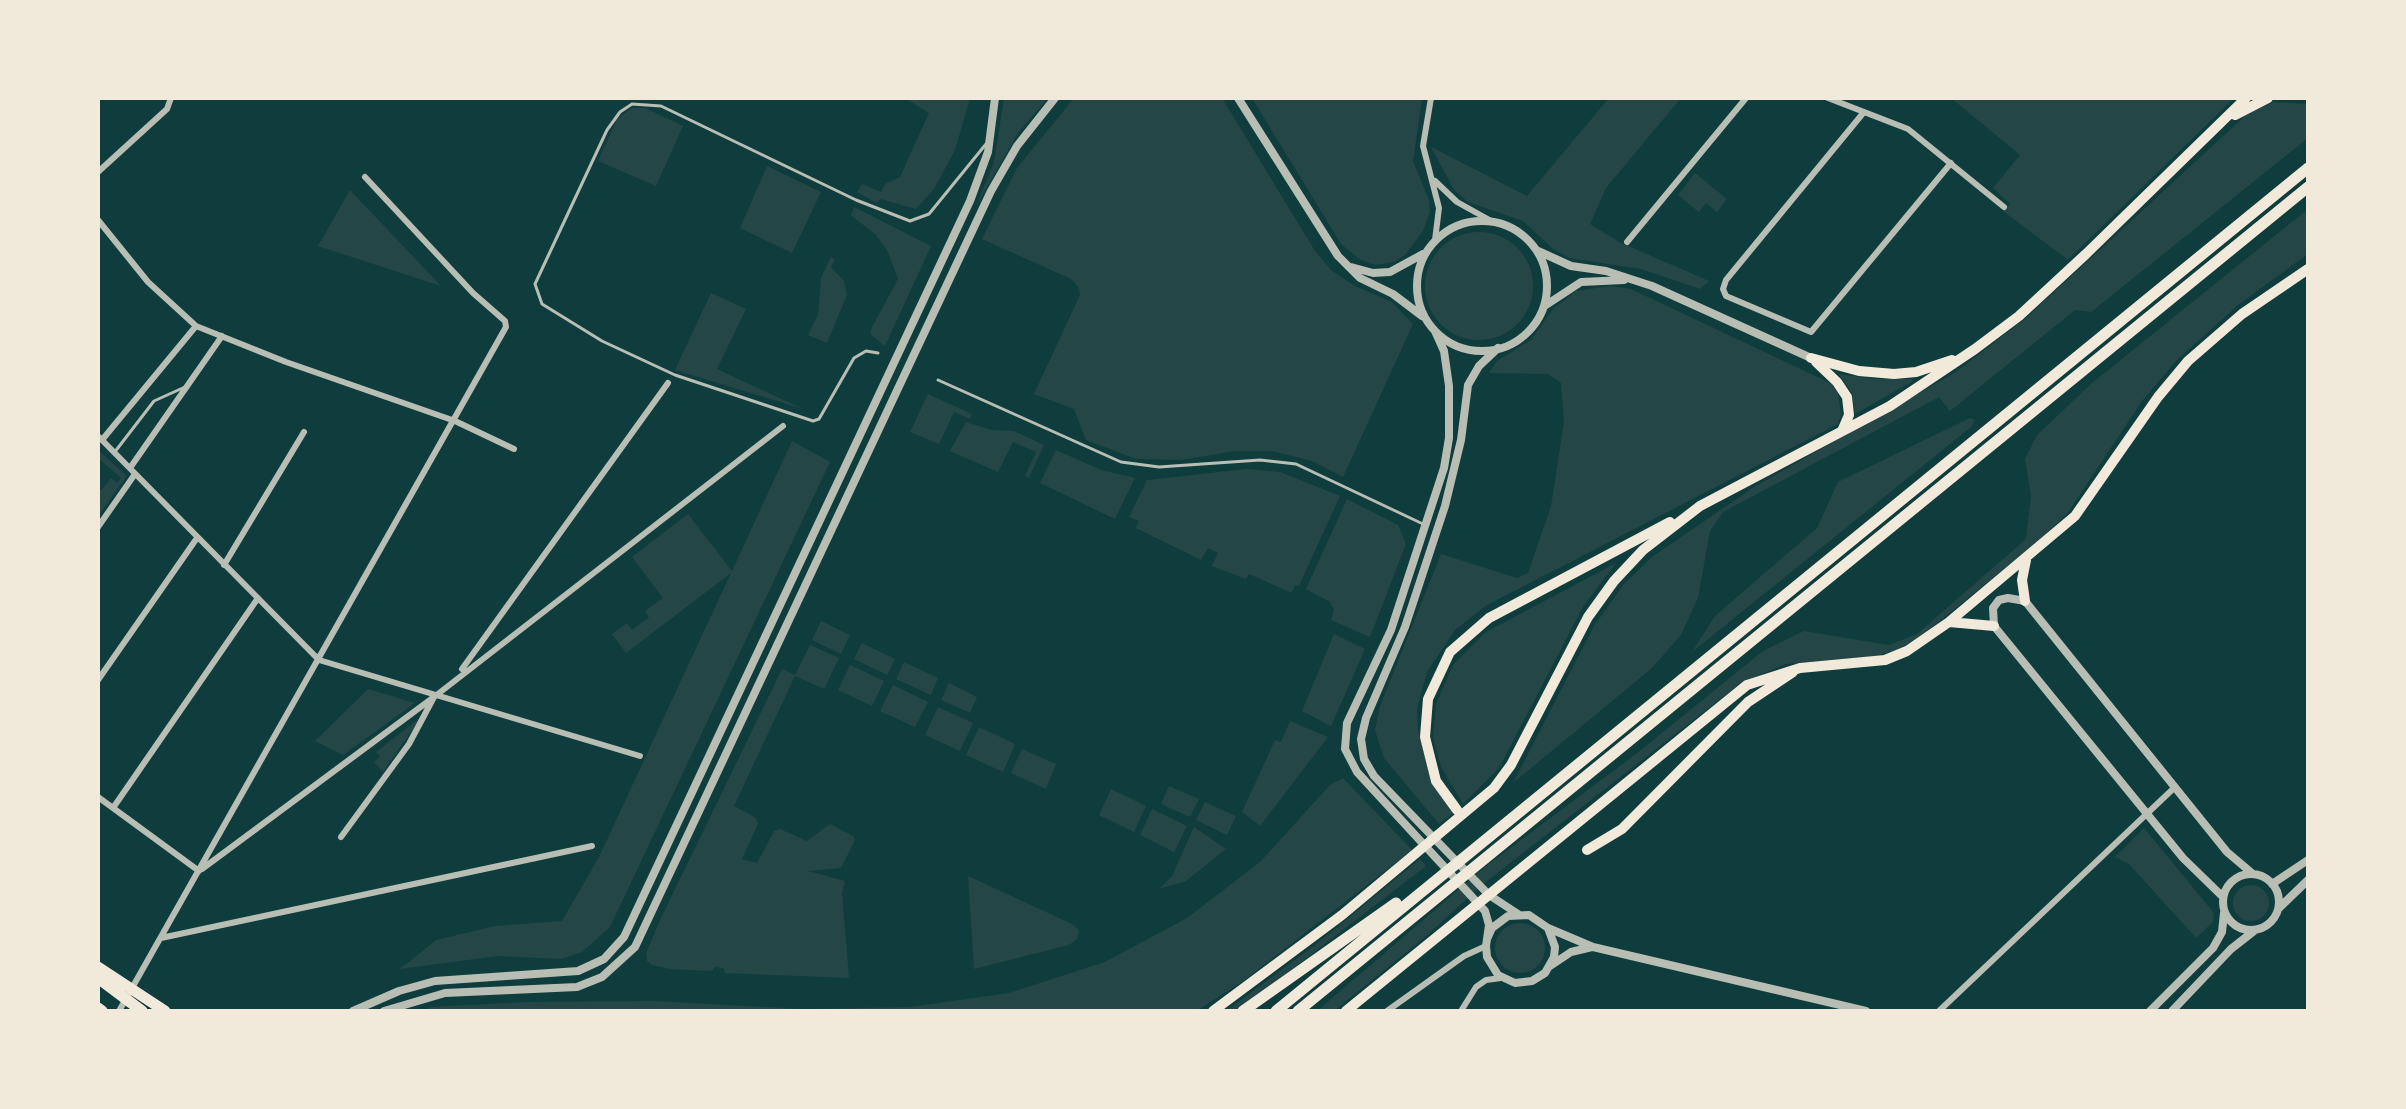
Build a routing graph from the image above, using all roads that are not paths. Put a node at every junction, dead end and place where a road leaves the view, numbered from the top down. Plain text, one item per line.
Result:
1 (171, 98) edge
2 (995, 98) edge
3 (1055, 98) edge
4 (1238, 98) edge
5 (1431, 98) edge
6 (1746, 98) edge
7 (1828, 98) edge
8 (2246, 98) edge
9 (2268, 98) edge
10 (1864, 112) junction
11 (2208, 135) junction
12 (991, 137) junction
13 (1951, 163) junction
14 (2308, 168) edge
15 (98, 172) edge
16 (365, 177) dead end
17 (1433, 180) junction
18 (2308, 187) edge
19 (2004, 207) dead end
20 (98, 220) edge
21 (1493, 222) junction
22 (1435, 240) junction
23 (1627, 242) dead end
24 (1536, 250) junction
25 (1426, 252) junction
26 (1346, 265) junction
27 (2308, 269) edge
28 (1632, 280) junction
29 (1546, 305) junction
30 (1426, 319) junction
31 (196, 326) junction
32 (1435, 331) junction
33 (222, 336) junction
34 (1498, 348) junction
35 (1975, 349) junction
36 (878, 353) dead end
37 (1811, 358) junction
38 (938, 380) dead end
39 (668, 383) dead end
40 (189, 386) junction
41 (455, 421) junction
42 (783, 426) dead end
43 (304, 432) dead end
44 (100, 438) edge
45 (1827, 439) junction
46 (514, 449) dead end
47 (114, 453) junction
48 (132, 471) junction
49 (1700, 506) junction
50 (1427, 526) junction
51 (98, 527) edge
52 (197, 538) junction
53 (2026, 560) junction
54 (224, 565) junction
55 (258, 598) junction
56 (2025, 601) junction
57 (1949, 622) junction
58 (1994, 626) junction
59 (319, 660) junction
60 (1800, 668) junction
61 (457, 676) junction
62 (98, 680) edge
63 (434, 697) junction
64 (640, 756) dead end
65 (2174, 788) junction
66 (98, 797) edge
67 (113, 808) junction
68 (1457, 810) dead end
69 (2147, 814) junction
70 (220, 835) junction
71 (341, 837) dead end
72 (237, 845) junction
73 (592, 846) dead end
74 (1587, 850) dead end
75 (2308, 860) edge
76 (199, 871) junction
77 (2253, 874) junction
78 (2308, 880) edge
79 (2272, 884) junction
80 (1424, 887) junction
81 (2223, 897) junction
82 (2279, 908) junction
83 (2224, 912) junction
84 (1518, 914) junction
85 (1548, 928) junction
86 (2255, 931) junction
87 (161, 939) junction
88 (1487, 942) junction
89 (1593, 947) junction
90 (98, 967) edge
91 (1550, 967) junction
92 (98, 978) edge
93 (1507, 980) junction
94 (118, 986) junction
95 (119, 1011) edge
96 (142, 1011) edge
97 (165, 1011) edge
98 (353, 1011) edge
99 (384, 1011) edge
100 (1213, 1011) edge
101 (1243, 1011) edge
102 (1276, 1011) edge
103 (1300, 1011) edge
104 (1346, 1011) edge
105 (1387, 1011) edge
106 (1461, 1011) edge
107 (1866, 1011) edge
108 (1939, 1011) edge
109 (2150, 1011) edge
110 (2172, 1011) edge

1 - 15 street
2 - 12 street
3 - 99 street
4 - 26 street
5 - 17 street
6 - 23 street
7 - 10 street
8 - 11 highway
9 - 11 highway
10 - 13 street
10 - 13 street
11 - 35 highway
12 - 36 lane
12 - 98 street
13 - 19 street
14 - 80 highway
16 - 41 street
17 - 21 street
17 - 22 street
18 - 103 highway
20 - 31 street
21 - 22 street
21 - 24 street
22 - 25 street
24 - 28 street
24 - 29 street
25 - 26 street
25 - 30 street
26 - 30 street
27 - 53 highway
28 - 29 street
28 - 37 street
29 - 34 street
30 - 32 street
31 - 33 street
31 - 44 street
32 - 34 street
32 - 50 street
33 - 40 street
33 - 41 street
34 - 84 street
35 - 37 highway
35 - 45 highway
37 - 45 highway
38 - 50 lane
39 - 61 street
40 - 47 lane
40 - 48 street
41 - 46 street
41 - 59 street
42 - 61 street
43 - 54 street
44 - 47 street
45 - 49 highway
47 - 48 street
48 - 51 street
48 - 52 street
49 - 68 highway
49 - 100 highway
50 - 88 street
52 - 54 street
52 - 62 street
53 - 56 highway
53 - 57 highway
54 - 55 street
55 - 59 street
55 - 67 street
56 - 58 street
56 - 65 street
57 - 58 highway
57 - 60 highway
58 - 69 street
59 - 63 street
59 - 70 street
60 - 74 highway
60 - 104 highway
61 - 63 street
63 - 64 street
63 - 71 street
63 - 72 street
65 - 69 street
65 - 77 street
66 - 67 street
67 - 76 street
69 - 81 street
69 - 108 street
70 - 72 street
70 - 76 street
72 - 76 street
73 - 87 street
75 - 79 street
76 - 87 street
77 - 79 street
77 - 81 street
78 - 82 street
79 - 82 street
80 - 101 highway
80 - 102 highway
81 - 83 street
82 - 86 street
83 - 86 street
83 - 109 street
84 - 85 street
84 - 88 street
85 - 89 street
85 - 91 street
86 - 110 street
87 - 95 street
88 - 93 street
88 - 105 street
89 - 91 street
89 - 107 street
90 - 94 highway
91 - 93 street
92 - 94 highway
93 - 106 street
94 - 96 highway
94 - 97 highway

